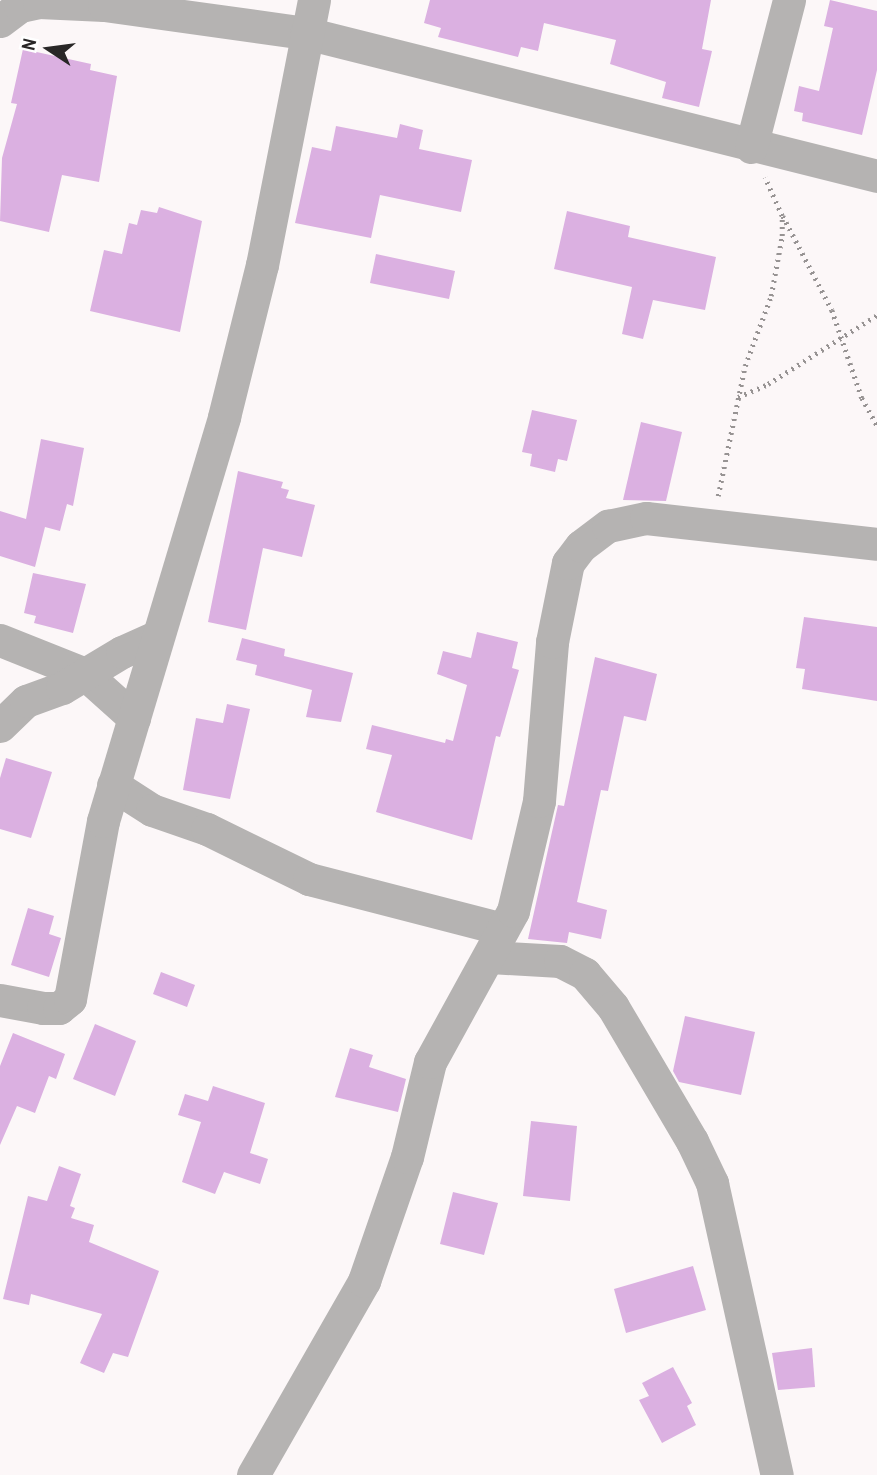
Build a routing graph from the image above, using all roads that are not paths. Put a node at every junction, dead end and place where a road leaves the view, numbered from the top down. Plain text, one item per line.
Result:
1 (314, 0) edge
2 (789, 0) edge
3 (0, 21) edge
4 (306, 33) junction
5 (751, 147) junction
6 (877, 176) edge
7 (877, 544) edge
8 (158, 636) junction
9 (0, 640) edge
10 (85, 674) junction
11 (134, 718) junction
12 (0, 726) edge
13 (113, 785) junction
14 (497, 943) junction
15 (0, 1000) edge
16 (772, 1460) edge
17 (253, 1475) edge
18 (756, 1475) edge

1 - 4 street
2 - 5 street
3 - 4 street
4 - 5 street
4 - 8 street
5 - 6 street
7 - 14 street
8 - 10 street
8 - 11 street
9 - 10 street
10 - 11 street
10 - 12 street
11 - 13 street
13 - 14 street
13 - 15 street
14 - 16 street
14 - 17 street
16 - 18 street

